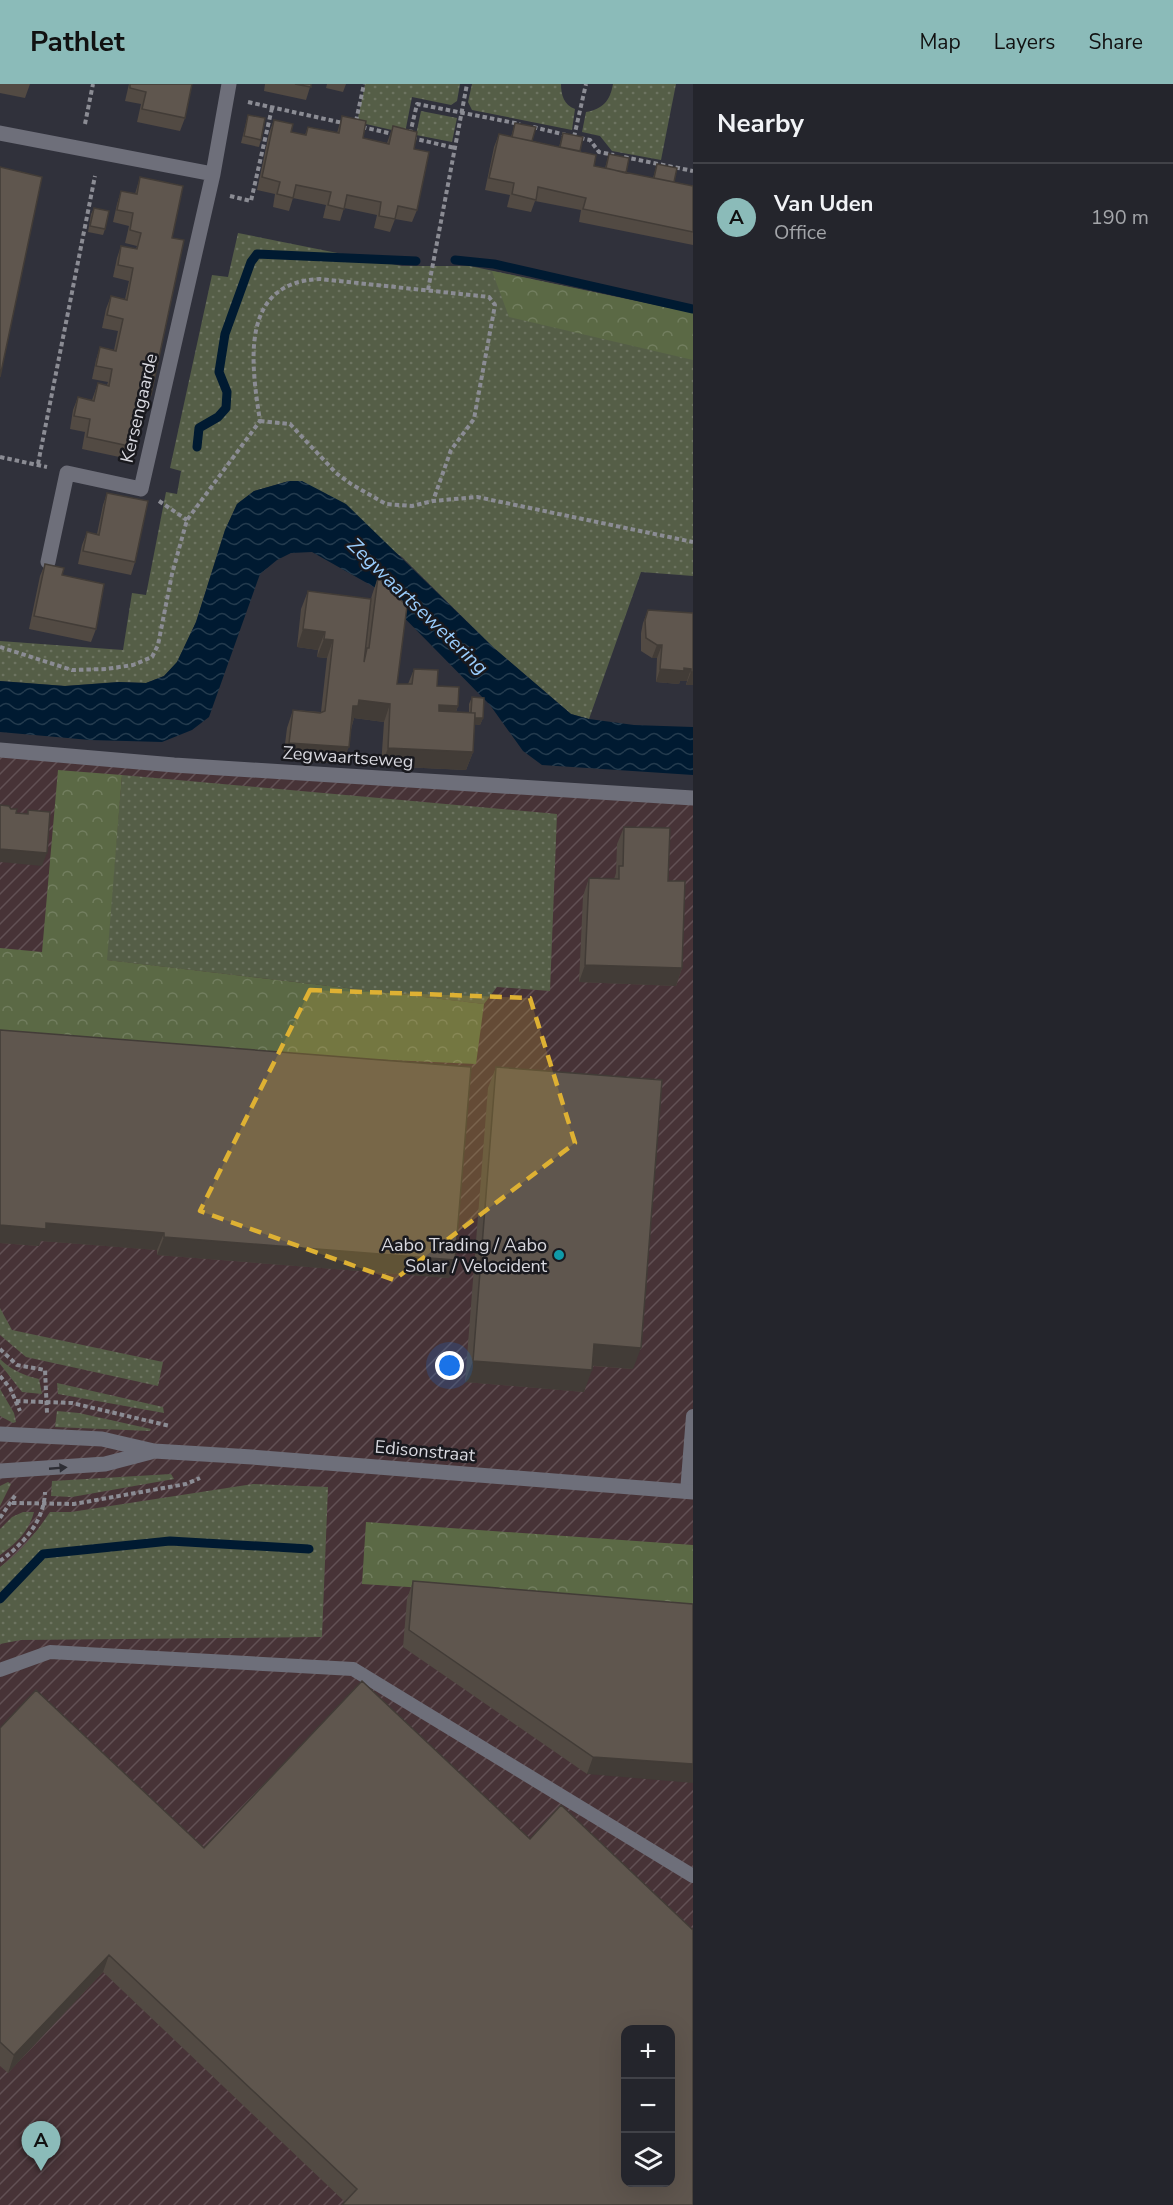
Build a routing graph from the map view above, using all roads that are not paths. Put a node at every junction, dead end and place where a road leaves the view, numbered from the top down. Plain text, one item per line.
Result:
1 (228, 91) edge
2 (0, 133) edge
3 (213, 174) junction
4 (48, 562) edge
5 (0, 750) edge
6 (693, 798) edge
7 (693, 1416) edge
8 (0, 1434) edge
9 (154, 1451) junction
10 (0, 1472) edge
11 (690, 1492) edge
12 (0, 1670) edge
13 (693, 1876) edge

1 - 3 street, Kersengaarde
2 - 3 street
3 - 4 street, Kersengaarde
5 - 6 street, Zegwaartseweg
7 - 11 lane
8 - 9 street, Edisonstraat
10 -> 9 street, Edisonstraat
9 - 11 street, Edisonstraat
12 - 13 lane

